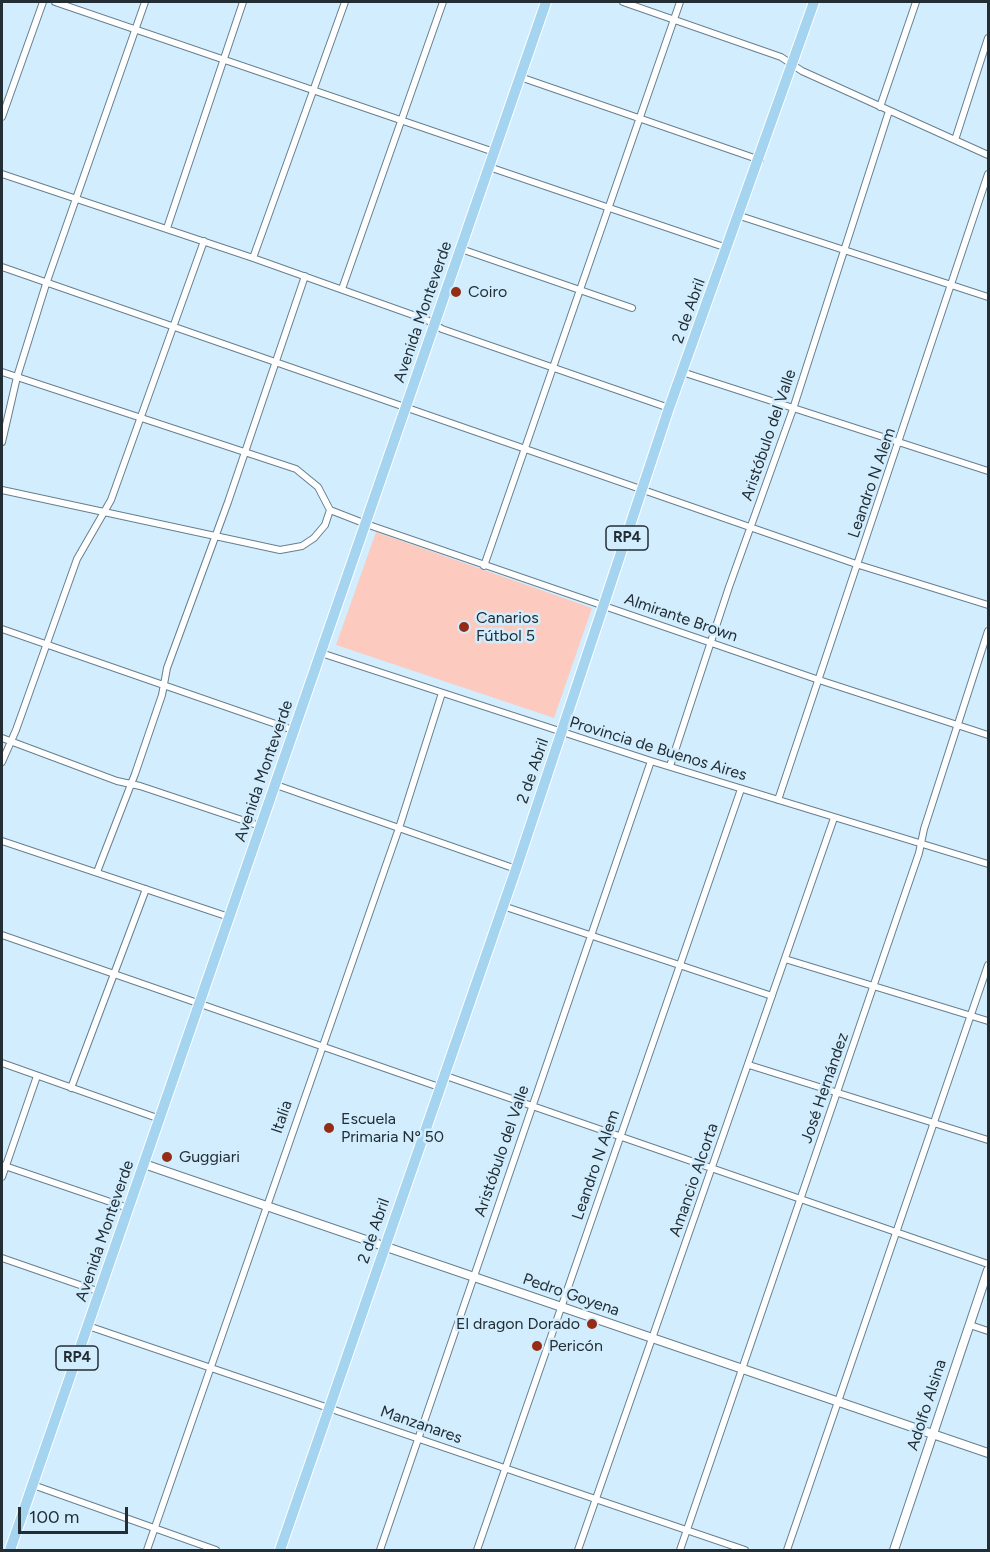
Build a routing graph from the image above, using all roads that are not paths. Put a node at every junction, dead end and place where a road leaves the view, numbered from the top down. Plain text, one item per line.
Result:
1 (43, 2) edge
2 (56, 2) edge
3 (144, 2) edge
4 (243, 2) edge
5 (345, 2) edge
6 (443, 2) edge
7 (546, 2) edge
8 (623, 2) edge
9 (680, 2) edge
10 (814, 2) edge
11 (916, 2) edge
12 (674, 19) junction
13 (136, 28) junction
14 (988, 38) edge
15 (224, 58) junction
16 (792, 64) junction
17 (520, 77) junction
18 (314, 89) junction
19 (880, 107) junction
20 (889, 111) junction
21 (2, 117) edge
22 (640, 117) junction
23 (403, 119) junction
24 (955, 140) junction
25 (494, 152) junction
26 (988, 154) edge
27 (760, 160) junction
28 (489, 167) junction
29 (2, 174) edge
30 (988, 174) edge
31 (76, 199) junction
32 (610, 207) junction
33 (740, 216) junction
34 (167, 228) junction
35 (204, 241) junction
36 (461, 249) junction
37 (728, 249) junction
38 (844, 250) junction
39 (253, 258) junction
40 (2, 267) edge
41 (304, 276) junction
42 (46, 284) junction
43 (952, 285) junction
44 (342, 289) junction
45 (580, 289) junction
46 (988, 297) edge
47 (632, 308) dead end
48 (435, 324) junction
49 (173, 327) junction
50 (274, 362) junction
51 (553, 369) junction
52 (2, 372) edge
53 (682, 372) junction
54 (16, 377) junction
55 (406, 407) junction
56 (669, 408) junction
57 (793, 409) junction
58 (140, 418) junction
59 (2, 442) edge
60 (900, 443) junction
61 (526, 448) junction
62 (244, 452) junction
63 (988, 471) edge
64 (2, 490) edge
65 (642, 490) junction
66 (330, 510) junction
67 (105, 513) junction
68 (366, 524) junction
69 (752, 527) junction
70 (215, 537) junction
71 (859, 565) junction
72 (484, 566) junction
73 (988, 605) edge
74 (605, 607) junction
75 (2, 629) edge
76 (988, 631) edge
77 (711, 643) junction
78 (46, 645) junction
79 (321, 652) junction
80 (819, 680) junction
81 (164, 686) junction
82 (442, 693) junction
83 (959, 725) junction
84 (293, 730) junction
85 (562, 733) junction
86 (988, 735) edge
87 (2, 738) edge
88 (11, 741) junction
89 (651, 761) junction
90 (2, 762) edge
91 (670, 766) junction
92 (130, 784) junction
93 (276, 785) junction
94 (741, 789) junction
95 (778, 800) junction
96 (834, 818) junction
97 (260, 826) junction
98 (399, 828) junction
99 (2, 841) edge
100 (921, 844) junction
101 (988, 864) edge
102 (516, 869) junction
103 (97, 872) junction
104 (146, 889) junction
105 (503, 906) junction
106 (229, 917) junction
107 (2, 935) edge
108 (592, 936) junction
109 (785, 959) junction
110 (679, 965) junction
111 (988, 965) edge
112 (114, 973) junction
113 (874, 987) junction
114 (771, 996) junction
115 (199, 1005) junction
116 (971, 1016) junction
117 (988, 1021) edge
118 (321, 1047) junction
119 (2, 1063) edge
120 (749, 1065) junction
121 (443, 1075) junction
122 (38, 1076) junction
123 (71, 1088) junction
124 (439, 1088) junction
125 (838, 1093) junction
126 (532, 1106) junction
127 (160, 1119) junction
128 (935, 1124) junction
129 (621, 1136) junction
130 (988, 1140) edge
131 (144, 1164) junction
132 (3, 1166) edge
133 (712, 1168) junction
134 (2, 1177) edge
135 (802, 1198) junction
136 (266, 1207) junction
137 (128, 1208) junction
138 (897, 1232) junction
139 (385, 1247) junction
140 (2, 1258) edge
141 (988, 1264) edge
142 (988, 1269) edge
143 (474, 1278) junction
144 (100, 1292) junction
145 (560, 1308) junction
146 (970, 1325) junction
147 (88, 1326) junction
148 (988, 1331) edge
149 (652, 1339) junction
150 (211, 1368) junction
151 (743, 1370) junction
152 (838, 1402) junction
153 (329, 1408) junction
154 (934, 1434) junction
155 (418, 1438) junction
156 (988, 1453) edge
157 (505, 1468) junction
158 (33, 1485) junction
159 (596, 1499) junction
160 (155, 1529) junction
161 (687, 1531) junction
162 (10, 1551) edge
163 (147, 1551) edge
164 (216, 1551) edge
165 (280, 1551) edge
166 (380, 1551) edge
167 (477, 1551) edge
168 (578, 1551) edge
169 (680, 1551) edge
170 (745, 1551) edge
171 (787, 1551) edge
172 (894, 1551) edge

1 - 21 street
2 - 13 street
3 - 13 street
4 - 15 street
5 - 18 street
6 - 23 street
7 - 17 main road, Avenida Monteverde / RP4
8 - 12 street
9 - 12 street
10 - 16 main road, 2 de Abril / RP4
11 - 19 street
12 - 16 street
12 - 22 street
13 - 15 street
13 - 31 street
14 - 24 street
15 - 18 street
15 - 34 street
16 - 19 street
16 - 27 main road, 2 de Abril / RP4
17 - 22 street
17 - 25 main road, Avenida Monteverde / RP4
18 - 23 street
18 - 39 street
19 - 20 street
20 - 24 street
20 - 38 street, Aristóbulo del Valle
22 - 27 street
22 - 32 street
23 - 25 street
23 - 44 street
24 - 26 street
25 - 28 main road, Avenida Monteverde / RP4
27 - 33 main road, 2 de Abril / RP4
28 - 32 street
28 - 36 main road, Avenida Monteverde / RP4
29 - 31 street
30 - 43 street, Leandro N Alem
31 - 34 street
31 - 42 street
32 - 37 street
32 - 45 street
33 - 37 main road, 2 de Abril / RP4
33 - 38 street
34 - 35 street
35 - 39 street
35 - 49 street
36 - 45 street
36 - 48 main road, Avenida Monteverde / RP4
37 - 53 main road, 2 de Abril / RP4
38 - 43 street
38 - 57 street, Aristóbulo del Valle
39 - 41 street
40 - 42 street
41 - 44 street
41 - 50 street
42 - 49 street
42 - 54 street
43 - 46 street
43 - 60 street, Leandro N Alem
44 - 48 street
45 - 47 street
45 - 51 street
48 - 51 street
48 - 55 main road, Avenida Monteverde / RP4
49 - 50 street
49 - 58 street
50 - 55 street
50 - 62 street
51 - 56 street
51 - 61 street
52 - 54 street
53 - 56 main road, 2 de Abril / RP4
53 - 57 street
54 - 58 street
54 - 59 street
55 - 61 street
55 - 68 main road, Avenida Monteverde / RP4
56 - 65 main road, 2 de Abril / RP4
57 - 60 street
57 - 69 street, Aristóbulo del Valle
58 - 62 street
58 - 67 street
60 - 63 street
60 - 71 street, Leandro N Alem
61 - 65 street
61 - 72 street
62 - 66 street
62 - 70 street
64 - 67 street
65 - 69 street
65 - 74 main road, 2 de Abril / RP4
66 - 68 street, Almirante Brown
66 - 70 street
67 - 70 street
67 - 78 street
68 - 72 street, Almirante Brown
68 - 79 main road, Avenida Monteverde / RP4
69 - 71 street
69 - 77 street, Aristóbulo del Valle
70 - 81 street
71 - 73 street
71 - 80 street, Leandro N Alem
72 - 74 street, Almirante Brown
74 - 77 street, Almirante Brown
74 - 85 main road, 2 de Abril / RP4
75 - 78 street
76 - 83 street, José Hernández
77 - 80 street, Almirante Brown
77 - 91 street, Aristóbulo del Valle
78 - 81 street
78 - 88 street
79 - 82 street, Provincia de Buenos Aires
79 - 84 main road, Avenida Monteverde / RP4
80 - 83 street, Almirante Brown
80 - 95 street, Leandro N Alem
81 - 84 street
81 - 92 street
82 - 85 street, Provincia de Buenos Aires
82 - 98 street, Italia
83 - 86 street, Almirante Brown
83 - 100 street, José Hernández
84 - 93 main road, Avenida Monteverde / RP4
85 - 89 street, Provincia de Buenos Aires
85 - 102 main road, 2 de Abril / RP4
87 - 88 street
88 - 90 street
88 - 92 street
89 - 91 street, Provincia de Buenos Aires
89 - 108 street, Aristóbulo del Valle
91 - 94 street, Provincia de Buenos Aires
92 - 97 street
92 - 103 street
93 - 97 main road, Avenida Monteverde / RP4
93 - 98 street
94 - 95 street, Provincia de Buenos Aires
94 - 110 street, Leandro N Alem
95 - 96 street, Provincia de Buenos Aires
96 - 100 street, Provincia de Buenos Aires
96 - 109 street, Amancio Alcorta
97 - 106 main road, Avenida Monteverde / RP4
98 - 102 street
98 - 118 street, Italia
99 - 103 street
100 - 101 street, Provincia de Buenos Aires
100 - 113 street, José Hernández
102 - 105 main road, 2 de Abril / RP4
103 - 104 street
104 - 106 street
104 - 112 street
105 - 108 street
105 - 121 main road, 2 de Abril / RP4
106 - 115 main road, Avenida Monteverde / RP4
107 - 112 street
108 - 110 street
108 - 126 street, Aristóbulo del Valle
109 - 113 street
109 - 114 street, Amancio Alcorta
110 - 114 street
110 - 129 street, Leandro N Alem
111 - 116 street
112 - 115 street
112 - 123 street
113 - 116 street
113 - 125 street, José Hernández
114 - 120 street, Amancio Alcorta
115 - 118 street
115 - 127 main road, Avenida Monteverde / RP4
116 - 117 street
116 - 128 street
118 - 124 street
118 - 136 street, Italia
119 - 122 street
120 - 125 street
120 - 133 street, Amancio Alcorta
121 - 124 main road, 2 de Abril / RP4
121 - 126 street
122 - 123 street
122 - 132 street
123 - 127 street
124 - 139 main road, 2 de Abril / RP4
125 - 128 street
125 - 135 street, José Hernández
126 - 129 street
126 - 143 street, Aristóbulo del Valle
127 - 131 main road, Avenida Monteverde / RP4
128 - 130 street
128 - 138 street
129 - 133 street
129 - 145 street, Leandro N Alem
131 - 136 street, Pedro Goyena
131 - 137 main road, Avenida Monteverde / RP4
132 - 134 street
132 - 137 street
133 - 135 street
133 - 149 street, Amancio Alcorta
135 - 138 street
135 - 151 street, José Hernández
136 - 139 street, Pedro Goyena
136 - 150 street, Italia
137 - 144 main road, Avenida Monteverde / RP4
138 - 141 street
138 - 152 street
139 - 143 street, Pedro Goyena
139 - 153 main road, 2 de Abril / RP4
140 - 144 street
142 - 146 street, Adolfo Alsina
143 - 145 street, Pedro Goyena
143 - 155 street, Aristóbulo del Valle
144 - 147 main road, Avenida Monteverde / RP4
145 - 149 street, Pedro Goyena
145 - 157 street, Leandro N Alem
146 - 148 street
146 - 154 street, Adolfo Alsina
147 - 150 street, Manzanares
147 - 158 main road, Avenida Monteverde / RP4
149 - 151 street, Pedro Goyena
149 - 159 street, Amancio Alcorta
150 - 153 street, Manzanares
150 - 160 street, Italia
151 - 152 street, Pedro Goyena
151 - 161 street, José Hernández
152 - 154 street, Pedro Goyena
152 - 171 street
153 - 155 street, Manzanares
153 - 165 main road, 2 de Abril / RP4
154 - 156 street, Pedro Goyena
154 - 172 street, Adolfo Alsina
155 - 157 street, Manzanares
155 - 166 street, Aristóbulo del Valle
157 - 159 street, Manzanares
157 - 167 street, Leandro N Alem
158 - 160 street
158 - 162 main road, Avenida Monteverde / RP4
159 - 161 street, Manzanares
159 - 168 street, Amancio Alcorta
160 - 163 street, Italia
160 - 164 street
161 - 169 street, José Hernández
161 - 170 street, Manzanares

